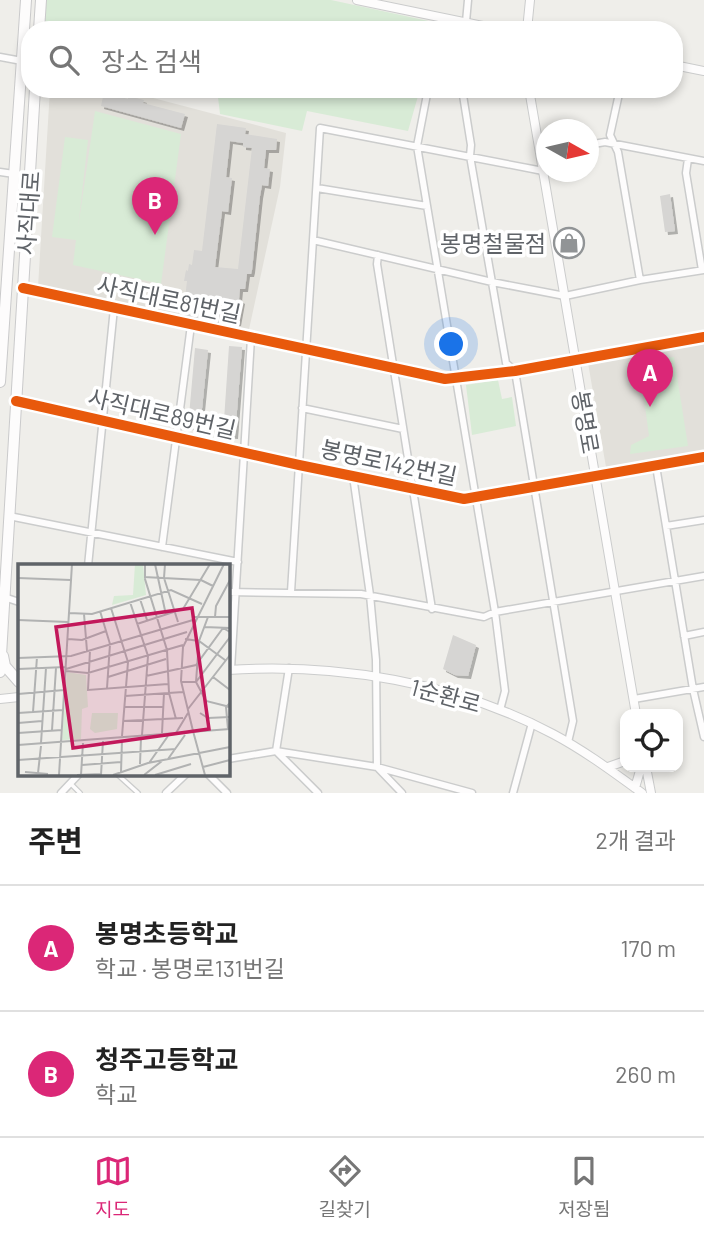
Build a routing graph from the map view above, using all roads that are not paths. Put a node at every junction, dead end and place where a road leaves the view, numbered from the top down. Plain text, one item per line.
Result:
1 (26, 0) edge
2 (41, 0) edge
3 (356, 0) edge
4 (468, 0) edge
5 (530, 0) edge
6 (443, 18) junction
7 (25, 21) edge
8 (40, 21) edge
9 (442, 21) edge
10 (452, 21) edge
11 (461, 21) edge
12 (528, 21) edge
13 (0, 57) edge
14 (21, 61) edge
15 (683, 67) edge
16 (704, 71) edge
17 (21, 75) edge
18 (34, 98) edge
19 (426, 98) edge
20 (463, 98) edge
21 (531, 98) edge
22 (618, 98) edge
23 (536, 121) edge
24 (599, 143) edge
25 (615, 144) junction
26 (416, 146) junction
27 (470, 156) junction
28 (688, 159) junction
29 (704, 161) edge
30 (536, 170) edge
31 (0, 172) edge
32 (14, 174) junction
33 (545, 182) edge
34 (317, 188) junction
35 (427, 206) junction
36 (313, 240) junction
37 (378, 255) junction
38 (437, 268) junction
39 (703, 270) edge
40 (639, 280) junction
41 (492, 282) junction
42 (3, 286) edge
43 (23, 288) junction
44 (565, 296) junction
45 (114, 308) junction
46 (191, 325) junction
47 (704, 337) edge
48 (251, 338) junction
49 (306, 350) junction
50 (576, 360) junction
51 (393, 369) junction
52 (515, 371) junction
53 (456, 378) junction
54 (0, 382) edge
55 (16, 401) junction
56 (302, 408) junction
57 (102, 421) junction
58 (403, 429) junction
59 (176, 437) junction
60 (244, 453) junction
61 (704, 457) edge
62 (299, 465) junction
63 (656, 466) junction
64 (353, 476) junction
65 (595, 476) junction
66 (534, 487) junction
67 (412, 488) junction
68 (474, 496) junction
69 (9, 516) junction
70 (704, 520) edge
71 (666, 526) junction
72 (91, 533) junction
73 (162, 547) junction
74 (238, 562) junction
75 (88, 564) edge
76 (704, 576) edge
77 (675, 581) junction
78 (236, 591) junction
79 (229, 592) edge
80 (291, 592) junction
81 (615, 592) junction
82 (370, 595) junction
83 (5, 597) junction
84 (18, 602) edge
85 (554, 602) junction
86 (432, 609) junction
87 (495, 612) junction
88 (704, 632) edge
89 (684, 636) junction
90 (2, 644) edge
91 (289, 668) junction
92 (229, 669) edge
93 (0, 672) edge
94 (378, 678) junction
95 (18, 681) edge
96 (704, 687) edge
97 (693, 690) junction
98 (18, 697) edge
99 (0, 699) edge
100 (634, 699) junction
101 (635, 709) edge
102 (500, 710) junction
103 (532, 723) junction
104 (704, 737) edge
105 (568, 742) junction
106 (276, 751) junction
107 (229, 760) edge
108 (620, 763) edge
109 (377, 767) junction
110 (608, 767) junction
111 (641, 772) edge
112 (647, 772) edge
113 (77, 776) edge
114 (119, 776) edge
115 (184, 776) edge
116 (210, 776) edge
117 (69, 783) junction
118 (639, 791) edge
119 (61, 793) edge
120 (79, 793) edge
121 (138, 793) edge
122 (166, 793) edge
123 (227, 793) edge
124 (318, 793) edge
125 (402, 793) edge
126 (472, 793) edge
127 (513, 793) edge
128 (651, 793) edge

1 - 7 main road, 사직대로
2 - 8 main road
3 - 6 street
4 - 11 street
5 - 12 street
6 - 9 street
6 - 10 street
13 - 14 street
15 - 16 street
17 - 32 main road, 사직대로
18 - 43 main road, 사직대로
19 - 26 street
20 - 27 street
21 - 23 street, 봉명로
22 - 25 street
24 - 25 street
25 - 28 street
25 - 40 street
26 - 27 street
26 - 34 street
26 - 35 street
27 - 30 street
27 - 41 street
28 - 29 street
28 - 39 street
31 - 32 street
32 - 42 main road, 사직대로
33 - 44 street, 봉명로
34 - 35 street
34 - 36 street
35 - 38 street
36 - 37 street
36 - 49 street
37 - 38 street
37 - 51 street
38 - 41 street
38 - 53 street
39 - 40 street
40 - 44 street
41 - 44 street
41 - 52 street
42 - 54 main road, 사직대로
43 - 45 street, 사직대로81번길
43 - 55 main road, 사직대로
44 - 50 street, 봉명로
45 - 46 street, 사직대로81번길
45 - 57 street
46 - 48 street, 사직대로81번길
46 - 59 street, 사직대로89번길
47 - 50 street, 사직대로81번길
48 - 49 street, 사직대로81번길
48 - 60 street
49 - 51 street, 사직대로81번길
49 - 56 street
50 - 52 street, 사직대로81번길
50 - 65 street, 봉명로
51 - 53 street, 사직대로81번길
51 - 58 street
52 - 53 street, 사직대로81번길
52 - 66 street
53 - 68 street
55 - 57 street, 사직대로89번길
55 - 69 main road, 사직대로
56 - 58 street
56 - 62 street
57 - 59 street, 사직대로89번길
57 - 72 street
58 - 67 street
59 - 60 street, 사직대로89번길
59 - 73 street, 사직대로89번길
60 - 62 street, 사직대로89번길
60 - 74 street
61 - 63 street, 봉명로142번길
62 - 64 street, 봉명로142번길
62 - 80 street
63 - 65 street, 봉명로142번길
63 - 71 street
64 - 67 street, 봉명로142번길
64 - 82 street
65 - 66 street, 봉명로142번길
65 - 81 street, 봉명로
66 - 68 street, 봉명로142번길
66 - 85 street
67 - 68 street, 봉명로142번길
67 - 86 street
68 - 87 street
69 - 72 street
69 - 83 main road, 사직대로
70 - 71 street
71 - 77 street
72 - 73 street
72 - 75 street
73 - 74 street
74 - 78 street
76 - 77 street
77 - 81 street
77 - 89 street
78 - 79 street
78 - 80 street
78 - 92 street
80 - 82 street
81 - 85 street
81 - 100 street, 봉명로
82 - 86 street
82 - 94 street
83 - 84 street
83 - 90 main road, 사직대로
85 - 87 street
85 - 105 street
86 - 87 street
87 - 102 street
88 - 89 street
89 - 97 street
90 - 93 main road, 사직대로
90 - 95 main road
91 - 92 street, 1순환로
91 - 94 street, 1순환로
91 - 106 street
94 - 102 street, 1순환로
94 - 109 street
96 - 97 street
97 - 100 street
97 - 104 street
98 - 99 street
100 - 101 street, 봉명로
102 - 103 street, 1순환로
103 - 105 street, 1순환로
103 - 127 street
105 - 110 street, 1순환로
106 - 107 street
106 - 109 street
106 - 124 street
108 - 110 street
109 - 125 street
109 - 126 street
110 - 118 street, 1순환로
111 - 118 street
112 - 128 street
113 - 117 street
114 - 121 lane
115 - 122 street
116 - 123 street
117 - 119 street
117 - 120 lane

